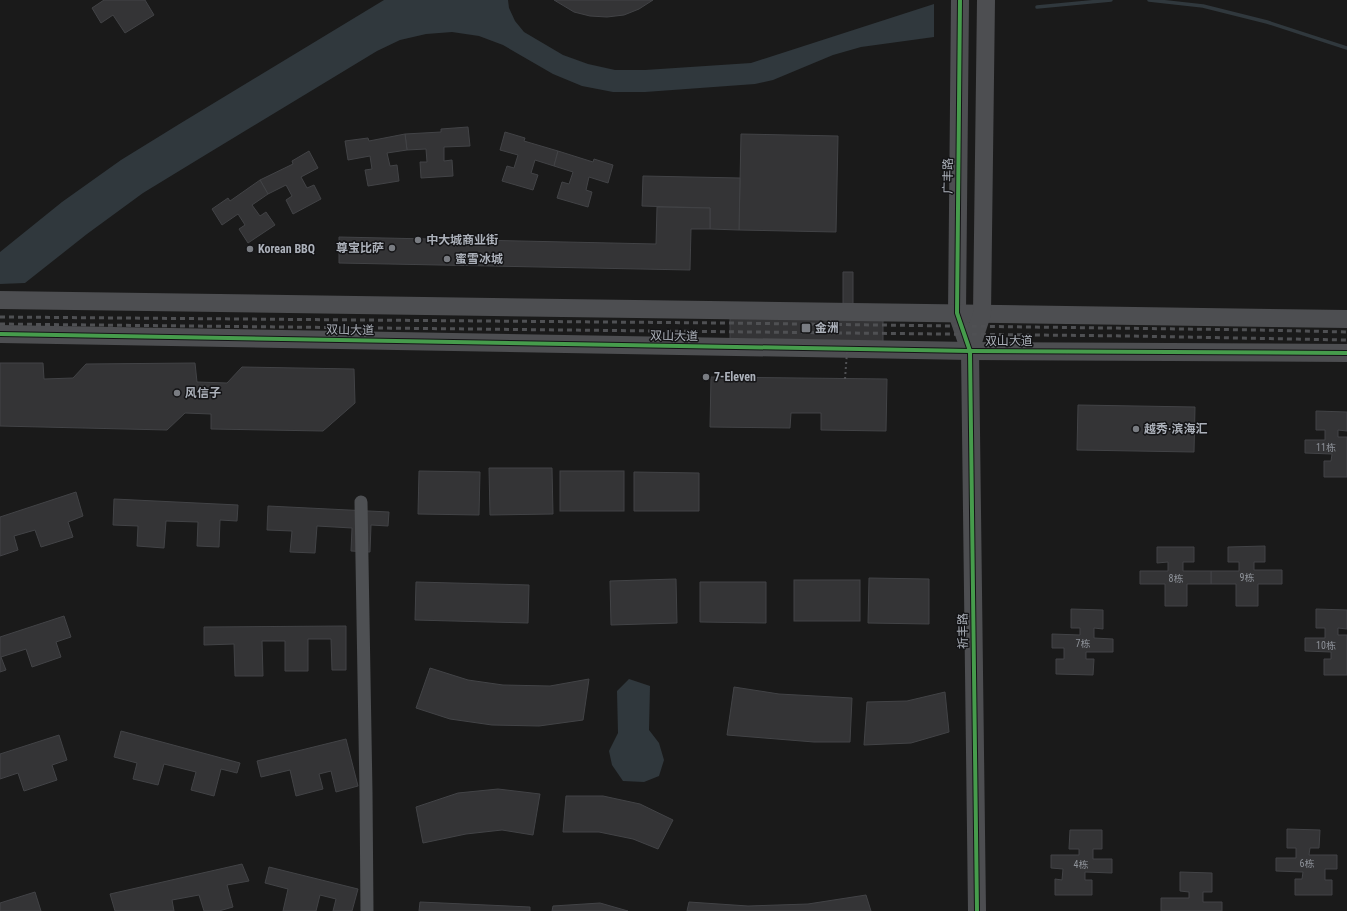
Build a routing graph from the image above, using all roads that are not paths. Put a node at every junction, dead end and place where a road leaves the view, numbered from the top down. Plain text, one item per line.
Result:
1 (960, 0) edge
2 (986, 0) edge
3 (0, 300) edge
4 (957, 313) junction
5 (982, 314) junction
6 (1347, 319) edge
7 (0, 334) edge
8 (970, 351) junction
9 (1347, 353) edge
10 (361, 502) dead end
11 (367, 911) edge
12 (976, 911) edge

1 - 4 street, 广丰路
2 - 5 street
3 - 4 street, 双山大道
4 - 5 street, 双山大道
4 - 8 street, 广丰路
5 - 6 street, 双山大道
5 - 8 street
7 - 8 street, 双山大道
8 - 9 street, 双山大道
8 - 12 street, 祈丰路
10 - 11 street

